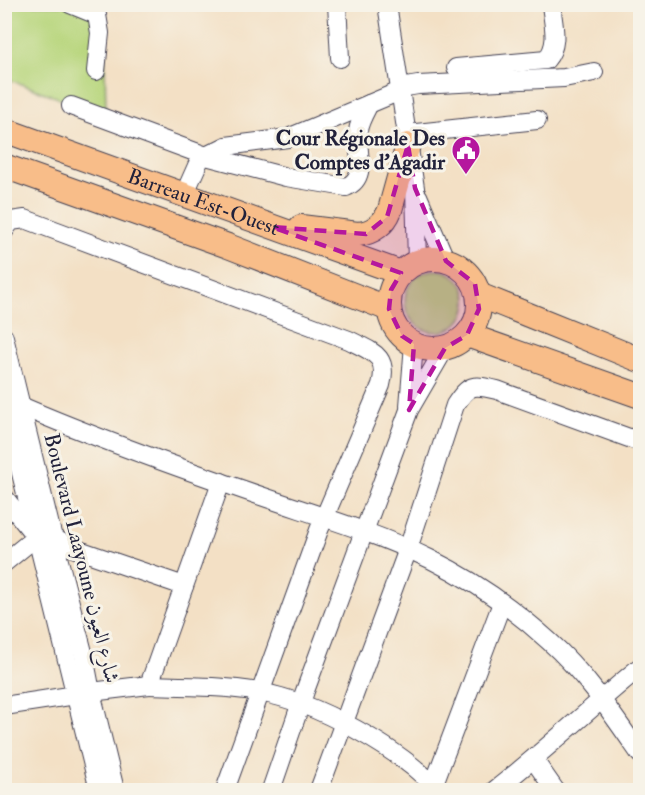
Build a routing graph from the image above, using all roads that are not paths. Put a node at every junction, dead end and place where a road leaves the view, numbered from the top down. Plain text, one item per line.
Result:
1 (70, 4) edge
2 (337, 4) edge
3 (387, 4) edge
4 (551, 4) edge
5 (340, 58) dead end
6 (456, 68) dead end
7 (96, 72) dead end
8 (594, 72) dead end
9 (400, 90) junction
10 (369, 104) junction
11 (72, 106) dead end
12 (537, 120) dead end
13 (4, 130) edge
14 (408, 140) junction
15 (206, 156) junction
16 (4, 166) edge
17 (29, 175) junction
18 (4, 181) edge
19 (415, 188) junction
20 (184, 195) junction
21 (272, 227) junction
22 (4, 231) edge
23 (447, 261) junction
24 (409, 267) junction
25 (479, 295) junction
26 (389, 309) junction
27 (467, 335) junction
28 (4, 337) edge
29 (414, 344) junction
30 (445, 348) junction
31 (640, 360) edge
32 (640, 396) edge
33 (13, 405) edge
34 (409, 410) junction
35 (640, 442) edge
36 (221, 482) junction
37 (4, 497) edge
38 (324, 518) junction
39 (365, 532) junction
40 (45, 537) junction
41 (408, 549) junction
42 (4, 563) edge
43 (184, 586) junction
44 (502, 603) junction
45 (640, 667) edge
46 (149, 684) junction
47 (260, 692) junction
48 (84, 693) junction
49 (602, 699) junction
50 (301, 705) junction
51 (4, 706) edge
52 (343, 722) junction
53 (640, 754) edge
54 (534, 760) junction
55 (436, 788) edge
56 (99, 790) edge
57 (115, 790) edge
58 (225, 790) edge
59 (271, 790) edge
60 (319, 790) edge
61 (495, 790) edge
62 (555, 790) edge

1 - 7 street
2 - 5 street
3 - 9 street
4 - 6 street
8 - 9 street
9 - 10 street
9 - 14 street
10 - 15 street
10 - 15 street
11 - 15 street
12 - 14 street
13 - 20 main road, Barreau Est-Ouest
14 - 19 street
14 - 21 main road
15 - 20 street
16 - 17 main road, Barreau Est-Ouest
17 - 18 main road
17 - 26 main road, Barreau Est-Ouest
19 - 23 street
19 - 24 street
20 - 21 main road, Barreau Est-Ouest
21 - 24 main road, Barreau Est-Ouest
22 - 38 street
23 - 24 main road
23 - 25 main road
24 - 26 main road
25 - 27 main road
25 - 31 main road
26 - 29 main road
27 - 30 main road
27 - 32 main road
28 - 33 street, Boulevard Laayoune شارع العيون
29 - 30 main road
29 - 34 street
30 - 34 street
33 - 36 street
33 - 40 street, Boulevard Laayoune شارع العيون
34 - 39 street
35 - 41 street
36 - 38 street
36 - 43 street
37 - 40 street
38 - 39 street
38 - 47 street
39 - 41 street
39 - 50 street
40 - 42 street
40 - 43 street
40 - 48 street, Boulevard Laayoune شارع العيون
41 - 44 street
41 - 52 street
43 - 46 street
44 - 49 street
44 - 55 street
45 - 49 street
46 - 47 street
46 - 48 street
47 - 50 street
47 - 58 street
48 - 51 street
48 - 56 street, Boulevard Laayoune شارع العيون
48 - 57 street, Boulevard Laayoune شارع العيون
49 - 53 street
49 - 54 street
50 - 52 street
50 - 59 street
52 - 55 street
52 - 60 street
54 - 61 street
54 - 62 street

